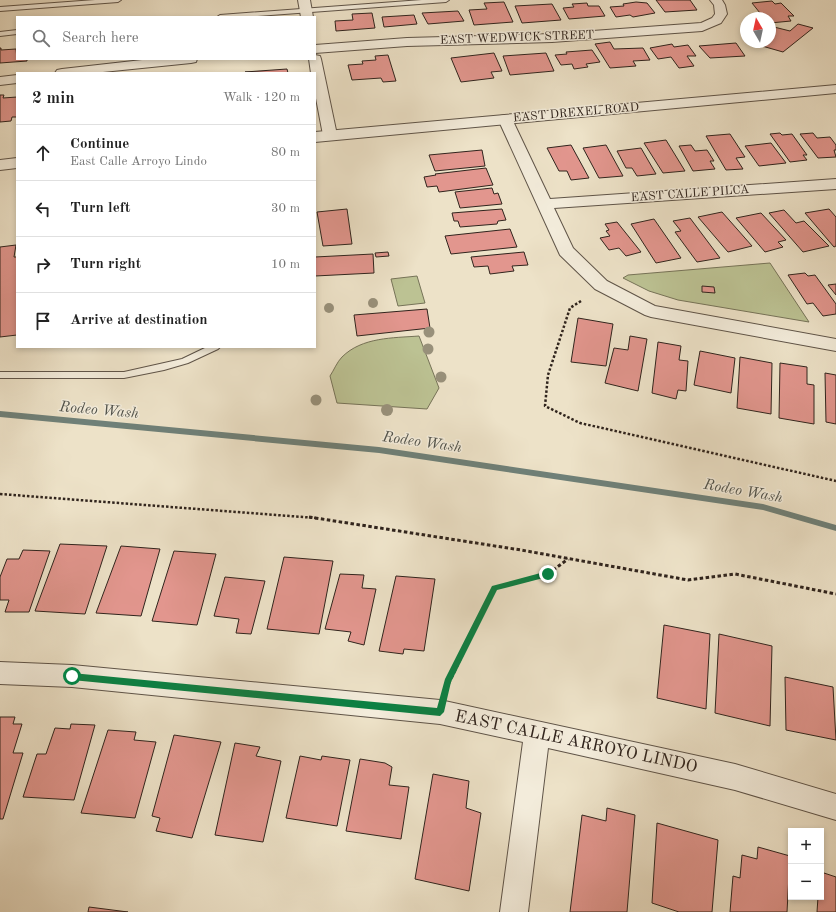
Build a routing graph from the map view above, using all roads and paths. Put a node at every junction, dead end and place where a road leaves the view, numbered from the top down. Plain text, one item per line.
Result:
1 (118, 0) edge
2 (446, 0) edge
3 (716, 0) edge
4 (0, 9) edge
5 (306, 9) edge
6 (231, 16) edge
7 (718, 19) junction
8 (731, 22) dead end
9 (16, 32) edge
10 (0, 34) edge
11 (316, 50) edge
12 (181, 60) edge
13 (315, 60) edge
14 (70, 72) edge
15 (16, 79) edge
16 (0, 81) edge
17 (836, 89) edge
18 (506, 119) junction
19 (322, 136) edge
20 (16, 163) edge
21 (0, 164) edge
22 (836, 184) edge
23 (544, 204) junction
24 (581, 301) dead end
25 (836, 345) edge
26 (213, 348) edge
27 (0, 375) edge
28 (836, 481) edge
29 (0, 494) edge
30 (568, 558) junction
31 (836, 594) edge
32 (0, 673) edge
33 (440, 712) junction
34 (537, 734) junction
35 (836, 807) edge
36 (514, 912) edge

1 - 4 lane
2 - 5 lane
3 - 7 street
5 - 6 lane
7 - 8 street
7 - 11 street, EAST WEDWICK STREET
9 - 10 lane
12 - 14 street
13 - 19 street
15 - 16 street
17 - 18 street, EAST DREXEL ROAD
18 - 19 street, EAST DREXEL ROAD
18 - 23 street
20 - 21 street
22 - 23 street, EAST CALLE PILCA
23 - 25 street
24 - 28 path
26 - 27 lane
29 - 30 path
30 - 31 path
30 - 33 path
32 - 33 street, EAST CALLE ARROYO LINDO
33 - 34 street, EAST CALLE ARROYO LINDO
34 - 35 street, EAST CALLE ARROYO LINDO
34 - 36 street

